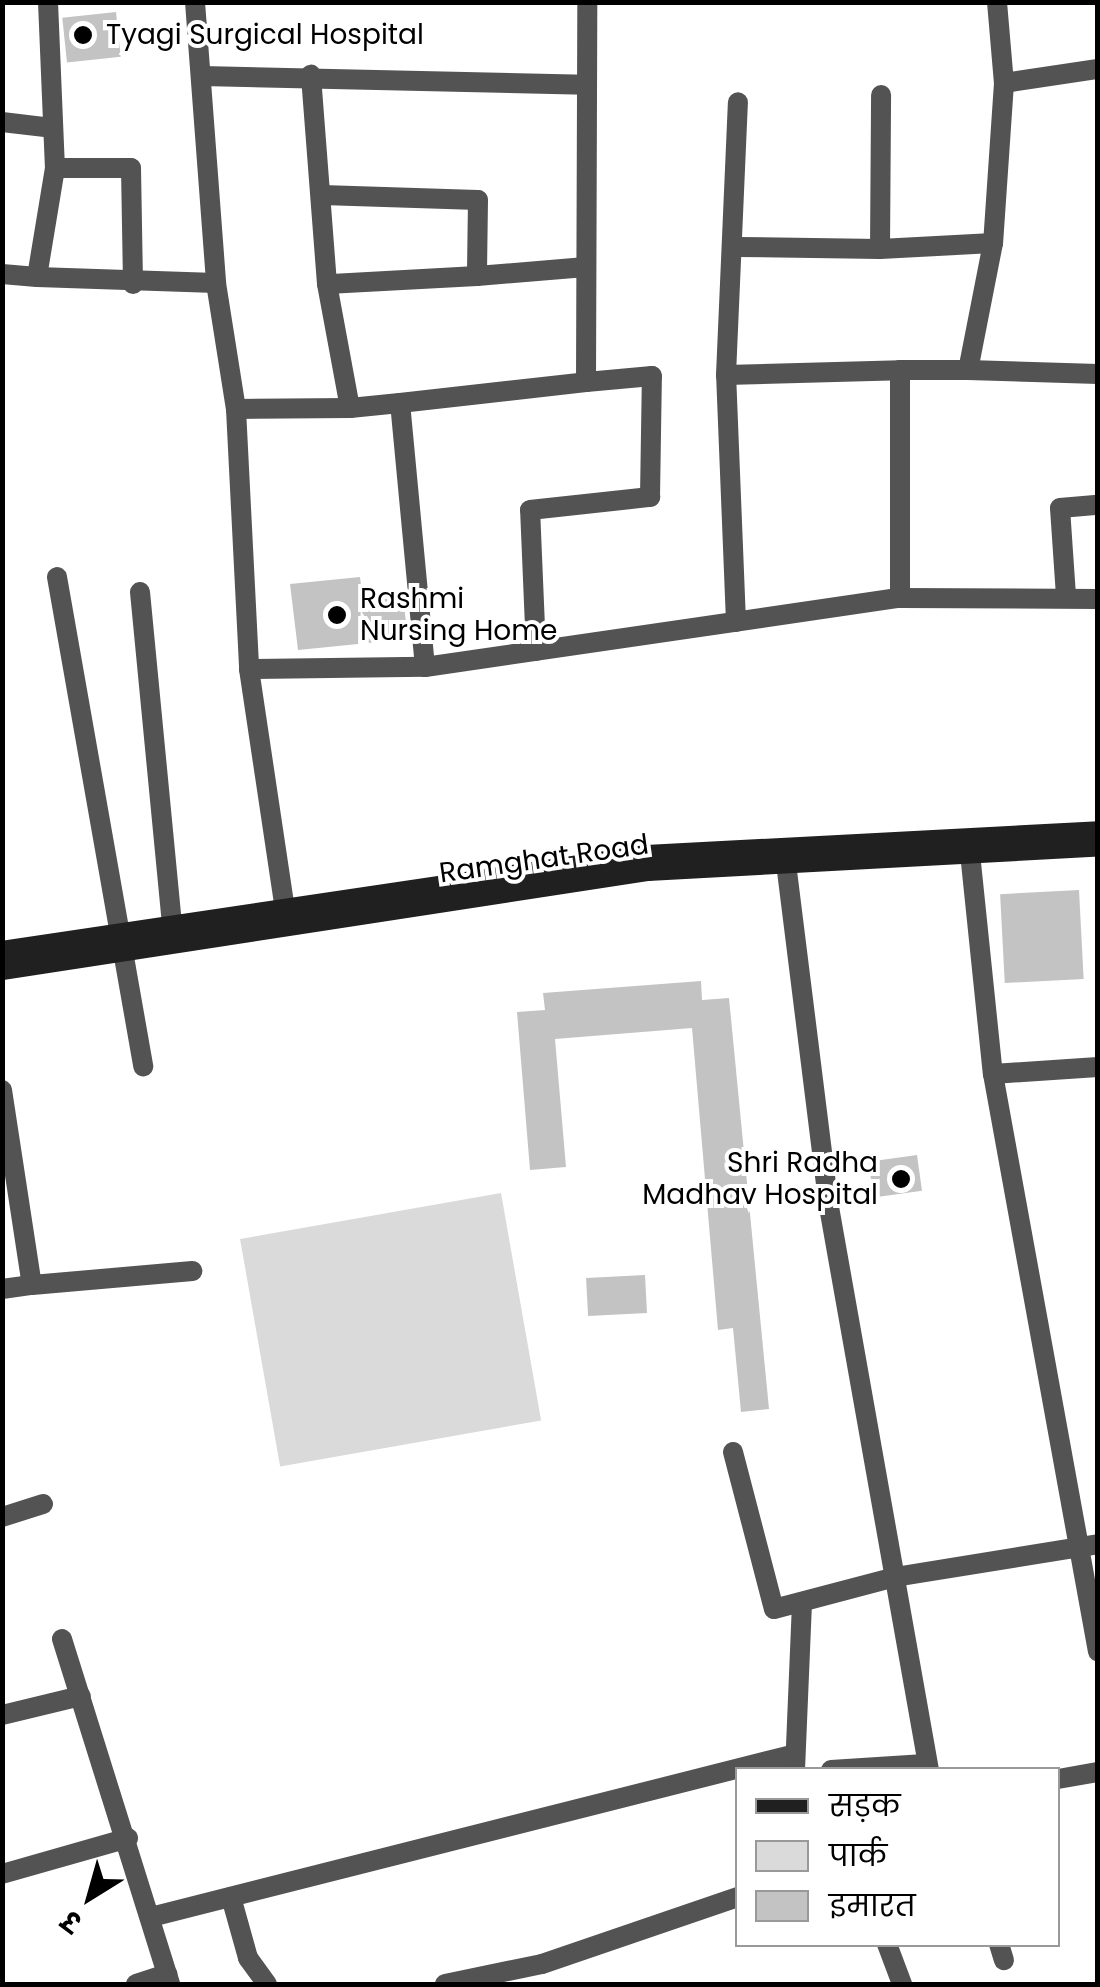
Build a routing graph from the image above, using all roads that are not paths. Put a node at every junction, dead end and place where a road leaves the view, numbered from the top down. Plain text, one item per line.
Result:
1 (48, 2) edge
2 (195, 2) edge
3 (586, 2) edge
4 (997, 2) edge
5 (1098, 69) edge
6 (311, 75) junction
7 (202, 76) junction
8 (1004, 83) junction
9 (585, 85) junction
10 (881, 94) dead end
11 (738, 102) dead end
12 (2, 122) edge
13 (52, 128) junction
14 (55, 168) junction
15 (322, 195) junction
16 (993, 243) junction
17 (738, 247) junction
18 (880, 250) junction
19 (586, 267) junction
20 (2, 274) edge
21 (477, 276) junction
22 (38, 277) junction
23 (216, 283) junction
24 (133, 284) junction
25 (327, 284) junction
26 (900, 370) junction
27 (968, 370) junction
28 (1098, 374) edge
29 (726, 375) junction
30 (586, 382) junction
31 (400, 403) junction
32 (350, 408) junction
33 (236, 410) junction
34 (1098, 505) edge
35 (57, 577) dead end
36 (140, 592) dead end
37 (1066, 596) junction
38 (900, 598) junction
39 (1098, 599) edge
40 (736, 622) junction
41 (536, 651) junction
42 (425, 667) junction
43 (249, 669) junction
44 (1098, 831) edge
45 (1098, 847) edge
46 (970, 853) junction
47 (786, 863) junction
48 (285, 912) junction
49 (172, 923) junction
50 (115, 942) junction
51 (2, 951) edge
52 (2, 970) edge
53 (143, 1066) dead end
54 (1098, 1068) edge
55 (993, 1074) junction
56 (2, 1090) edge
57 (192, 1271) dead end
58 (32, 1285) junction
59 (2, 1289) edge
60 (734, 1452) dead end
61 (43, 1504) dead end
62 (2, 1517) edge
63 (1098, 1544) edge
64 (1074, 1548) junction
65 (894, 1578) junction
66 (802, 1605) junction
67 (62, 1639) dead end
68 (1098, 1652) edge
69 (81, 1696) junction
70 (2, 1715) edge
71 (793, 1762) edge
72 (927, 1767) edge
73 (1098, 1772) edge
74 (735, 1776) edge
75 (1060, 1779) edge
76 (128, 1838) junction
77 (2, 1874) edge
78 (230, 1897) junction
79 (735, 1899) edge
80 (151, 1917) junction
81 (888, 1947) edge
82 (168, 1979) edge
83 (136, 1984) edge
84 (268, 1984) edge
85 (445, 1984) edge
86 (902, 1984) edge

1 - 13 street
2 - 7 street
3 - 9 street
4 - 8 street
5 - 8 street
6 - 7 street
6 - 9 street
6 - 15 street
7 - 23 street
8 - 16 street
9 - 19 street
10 - 18 street
11 - 17 street
12 - 13 street
13 - 14 street
14 - 22 street
14 - 24 street
15 - 21 street
15 - 25 street
16 - 18 street
16 - 27 street
17 - 18 street
17 - 29 street
19 - 21 street
19 - 30 street
20 - 22 street
21 - 25 street
22 - 24 street
23 - 24 street
23 - 33 street
25 - 32 street
26 - 27 street
26 - 29 street
26 - 38 street
27 - 28 street
29 - 40 street
30 - 31 street
30 - 41 street
31 - 32 street
31 - 42 street
32 - 33 street
33 - 43 street
34 - 37 street
35 - 50 street
36 - 49 street
37 - 38 street
37 - 39 street
38 - 40 street
40 - 41 street
41 - 42 street
42 - 43 street
43 - 48 street
44 - 48 main road, Ramghat Road
45 - 46 main road, Ramghat Road
46 - 47 main road, Ramghat Road
46 - 55 street
47 - 48 main road, Ramghat Road
47 - 65 street
48 - 49 main road, Ramghat Road
48 - 50 main road, Ramghat Road
49 - 50 main road, Ramghat Road
50 - 51 main road, Ramghat Road
50 - 52 main road, Ramghat Road
50 - 53 street
54 - 55 street
55 - 64 street
56 - 58 street
57 - 58 street
58 - 59 street
60 - 66 street
61 - 62 street
63 - 64 street
64 - 65 street
64 - 68 street
65 - 66 street
65 - 72 street
66 - 71 street
67 - 69 street
69 - 70 street
69 - 76 street
73 - 75 street
74 - 78 street
76 - 77 street
76 - 80 street
78 - 80 street
78 - 84 street
79 - 85 street
80 - 82 street
81 - 86 street
82 - 83 street

